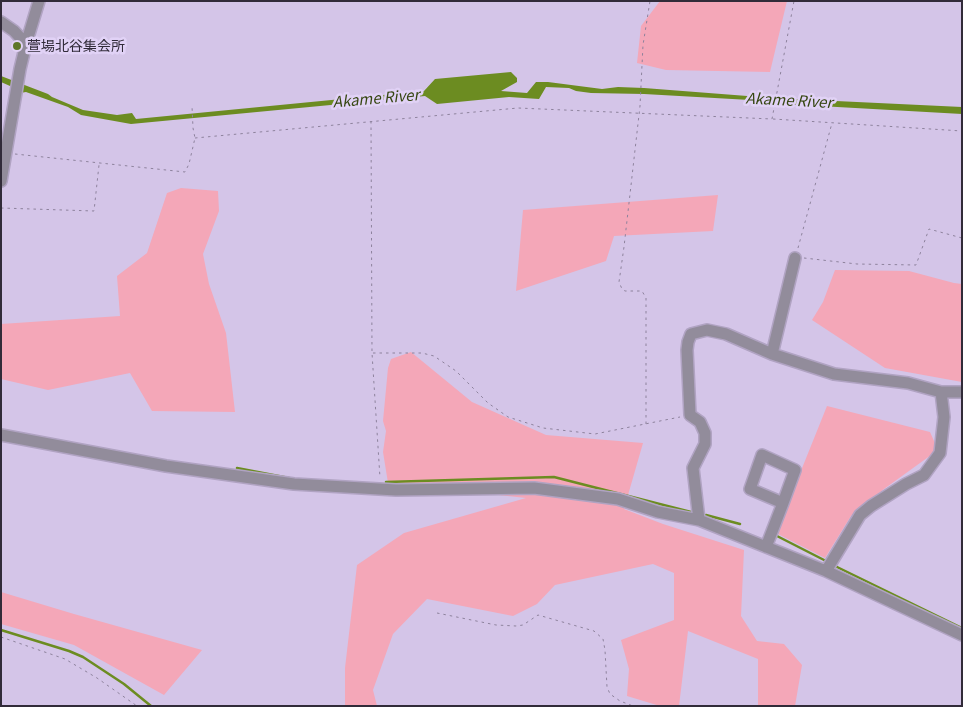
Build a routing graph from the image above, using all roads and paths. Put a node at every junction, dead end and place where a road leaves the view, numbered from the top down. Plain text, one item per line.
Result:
1 (39, 1) edge
2 (650, 1) edge
3 (794, 1) edge
4 (1, 22) edge
5 (26, 44) junction
6 (192, 106) dead end
7 (639, 113) junction
8 (772, 119) junction
9 (371, 121) junction
10 (832, 124) junction
11 (962, 130) edge
12 (195, 138) junction
13 (6, 153) junction
14 (99, 164) junction
15 (1, 181) edge
16 (1, 208) edge
17 (962, 238) edge
18 (795, 258) junction
19 (372, 353) junction
20 (772, 354) junction
21 (941, 392) junction
22 (962, 392) edge
23 (690, 416) junction
24 (646, 424) junction
25 (1, 435) edge
26 (381, 489) junction
27 (783, 503) junction
28 (699, 520) junction
29 (766, 547) junction
30 (826, 570) junction
31 (437, 613) dead end
32 (962, 635) edge
33 (1, 637) edge
34 (137, 706) edge
35 (634, 706) edge

1 - 5 street
2 - 7 path
3 - 8 path
4 - 5 street
5 - 13 street
6 - 12 path
7 - 8 path
7 - 9 path
7 - 24 path
8 - 10 path
9 - 12 path
9 - 19 path
10 - 11 path
10 - 18 path
12 - 14 path
13 - 14 path
13 - 15 street
14 - 16 path
17 - 18 path
18 - 20 street
19 - 24 path
19 - 26 path
20 - 21 street
20 - 23 street
21 - 22 street
21 - 30 street
23 - 24 path
23 - 28 street
25 - 26 street
26 - 28 street
27 - 27 street
27 - 29 street
28 - 29 street
29 - 30 street
30 - 32 street
31 - 35 path
33 - 34 path

